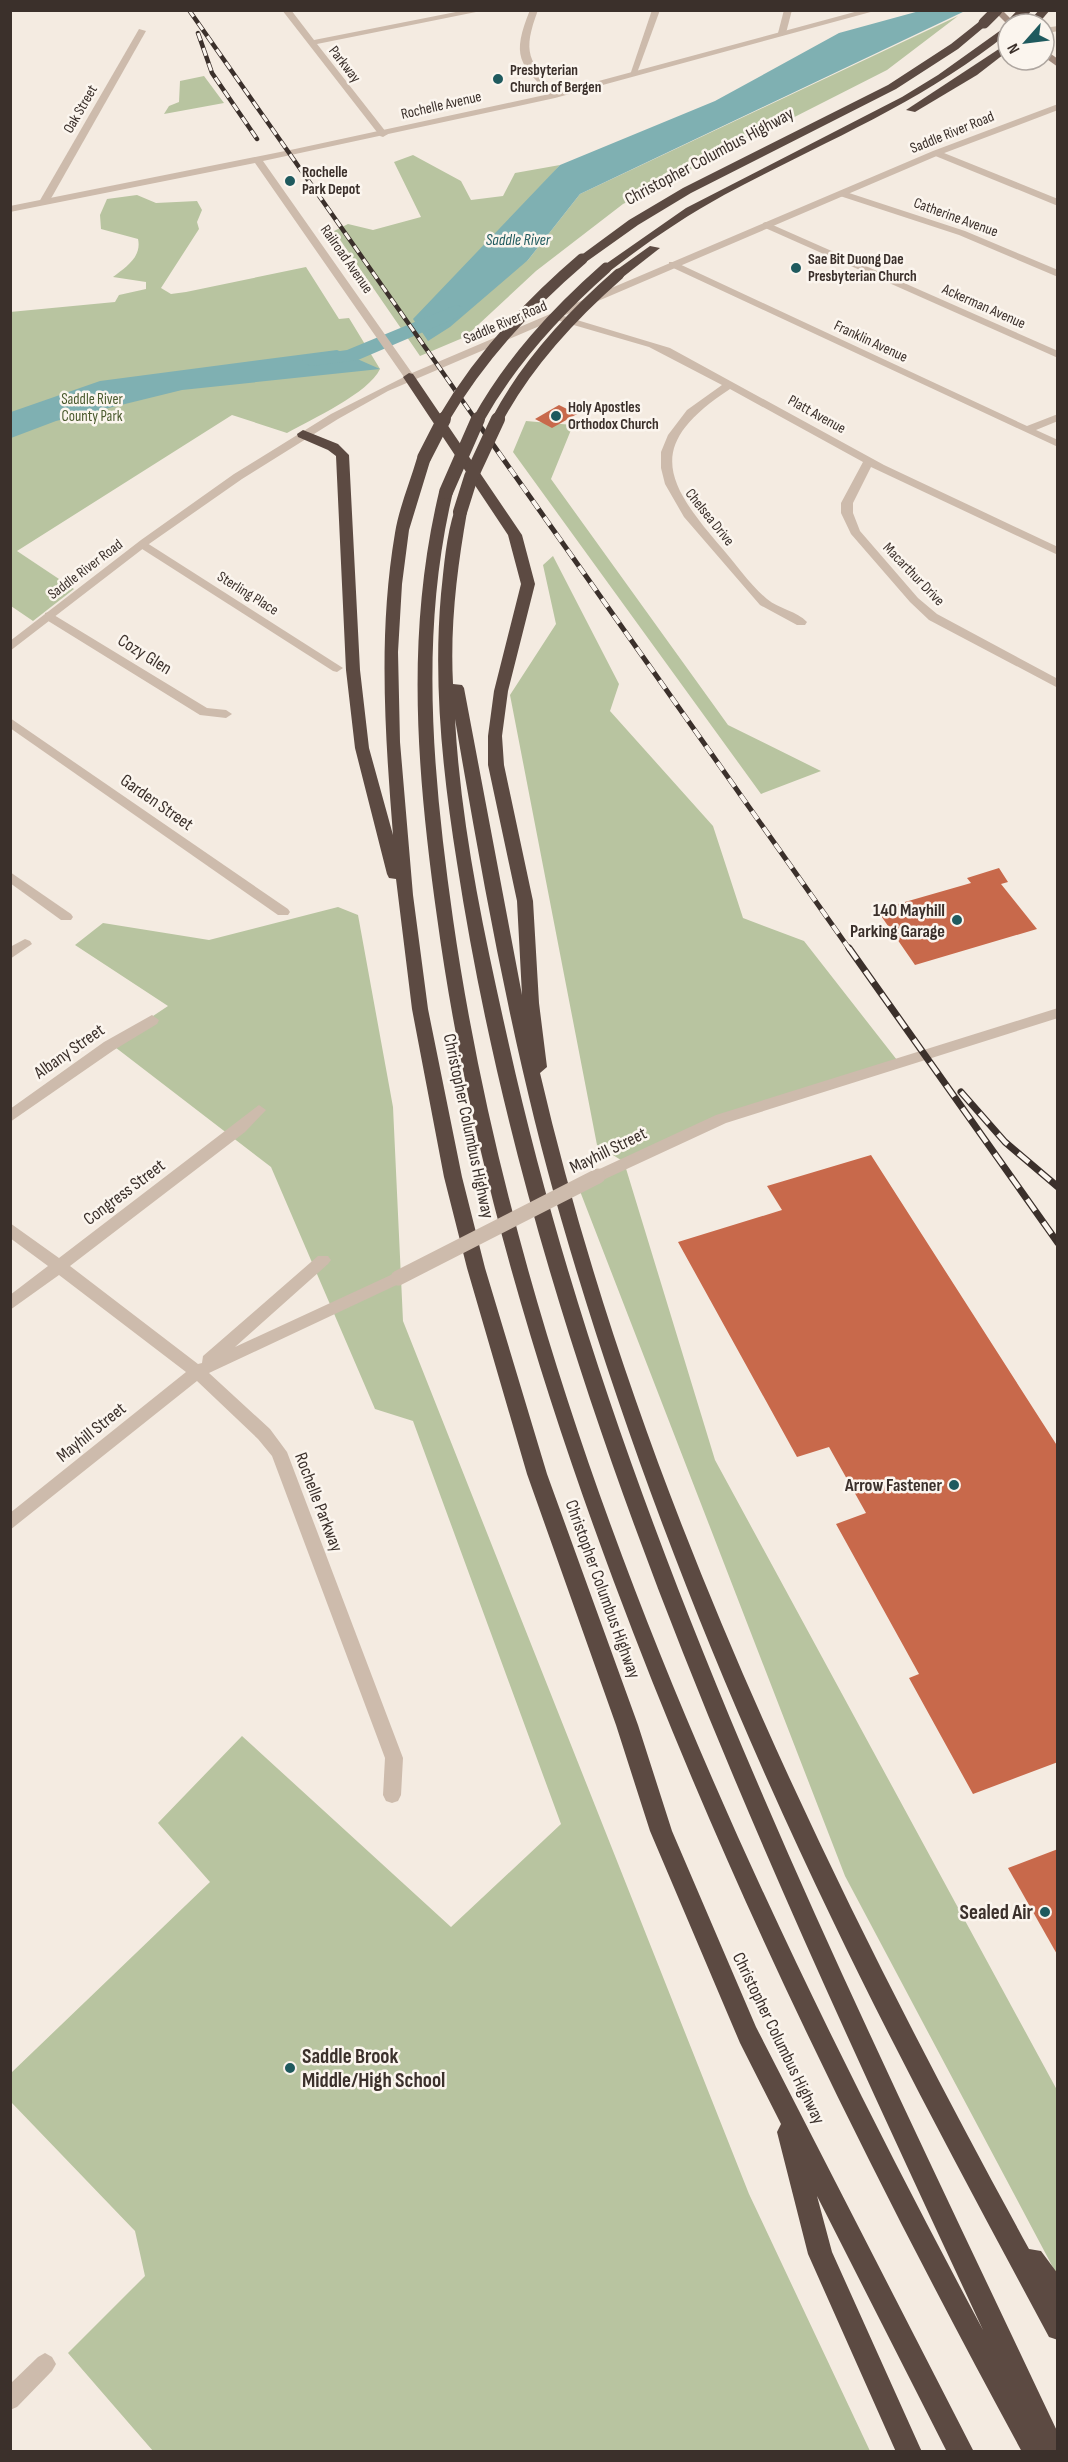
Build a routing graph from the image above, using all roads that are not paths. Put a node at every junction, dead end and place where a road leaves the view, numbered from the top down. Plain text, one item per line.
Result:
1 (286, 10) edge
2 (482, 10) edge
3 (534, 10) edge
4 (656, 10) edge
5 (788, 10) edge
6 (874, 10) edge
7 (997, 10) edge
8 (142, 31) dead end
9 (782, 33) junction
10 (996, 38) edge
11 (311, 43) junction
12 (996, 55) edge
13 (633, 73) junction
14 (555, 95) junction
15 (1058, 107) edge
16 (383, 134) junction
17 (936, 153) junction
18 (258, 160) junction
19 (769, 182) dead end
20 (843, 194) junction
21 (44, 202) junction
22 (1058, 203) edge
23 (10, 209) edge
24 (709, 214) dead end
25 (766, 225) junction
26 (672, 264) junction
27 (1058, 274) edge
28 (556, 317) junction
29 (1058, 355) edge
30 (409, 377) junction
31 (730, 384) junction
32 (1058, 417) edge
33 (1026, 430) junction
34 (303, 434) junction
35 (1058, 444) edge
36 (869, 461) junction
37 (143, 544) junction
38 (1058, 552) edge
39 (49, 616) junction
40 (801, 622) dead end
41 (446, 627) junction
42 (10, 647) edge
43 (337, 668) dead end
44 (1058, 684) edge
45 (226, 714) dead end
46 (10, 722) edge
47 (10, 876) edge
48 (283, 912) dead end
49 (66, 917) dead end
50 (410, 935) junction
51 (25, 944) dead end
52 (10, 954) edge
53 (1058, 1013) edge
54 (152, 1020) dead end
55 (537, 1099) junction
56 (259, 1110) dead end
57 (10, 1117) edge
58 (10, 1229) edge
59 (323, 1260) dead end
60 (58, 1268) junction
61 (10, 1304) edge
62 (197, 1372) junction
63 (10, 1523) edge
64 (392, 1795) dead end
65 (782, 2101) junction
66 (993, 2208) junction
67 (1058, 2295) edge
68 (1058, 2328) edge
69 (45, 2364) dead end
70 (10, 2400) edge
71 (909, 2451) edge
72 (961, 2451) edge
73 (1036, 2451) edge
74 (1053, 2451) edge

1 - 11 street, Parkway
2 - 11 street
3 - 14 street
4 - 13 street
5 - 9 street
6 - 9 street, Rochelle Avenue
7 - 50 highway, Christopher Columbus Highway, bridge
8 - 21 street, Oak Street
9 - 13 street, Rochelle Avenue
10 - 73 highway, Christopher Columbus Highway, bridge
11 - 16 street, Parkway
12 - 19 highway
13 - 14 street, Rochelle Avenue
14 - 16 street, Rochelle Avenue
15 - 17 street, Saddle River Road
16 - 18 street, Rochelle Avenue
17 - 20 street, Saddle River Road
17 - 22 street
18 - 21 street, Rochelle Avenue
18 - 30 street, Railroad Avenue
20 - 25 street, Saddle River Road
20 - 27 street, Catherine Avenue
21 - 23 street, Rochelle Avenue
24 - 41 highway, bridge
25 - 26 street, Saddle River Road
25 - 29 street, Ackerman Avenue
26 - 28 street, Saddle River Road
26 - 33 street, Franklin Avenue
28 - 30 street, Saddle River Road
28 - 31 street, Platt Avenue
30 - 34 street, Saddle River Road
30 - 55 highway
31 - 36 street, Platt Avenue
31 - 40 street, Chelsea Drive
32 - 33 street
33 - 35 street, Franklin Avenue
34 - 37 street, Saddle River Road
34 - 50 highway
36 - 38 street, Platt Avenue
36 - 44 street, Macarthur Drive
37 - 39 street, Saddle River Road
37 - 43 street, Sterling Place
39 - 42 street, Saddle River Road
39 - 45 street, Cozy Glen
41 - 55 highway
41 - 74 highway
46 - 48 street, Garden Street
47 - 49 street
50 - 65 highway, Christopher Columbus Highway
51 - 52 street
53 - 62 street, Mayhill Street, bridge
54 - 57 street, Albany Street
55 - 66 highway
56 - 60 street, Congress Street
58 - 60 street, Rochelle Parkway
59 - 62 street, Mayhill Street
60 - 61 street, Congress Street
60 - 62 street, Rochelle Parkway
62 - 63 street, Mayhill Street
62 - 64 street, Rochelle Parkway
65 - 71 highway
65 - 72 highway, Christopher Columbus Highway
66 - 67 highway
66 - 68 highway
69 - 70 street

